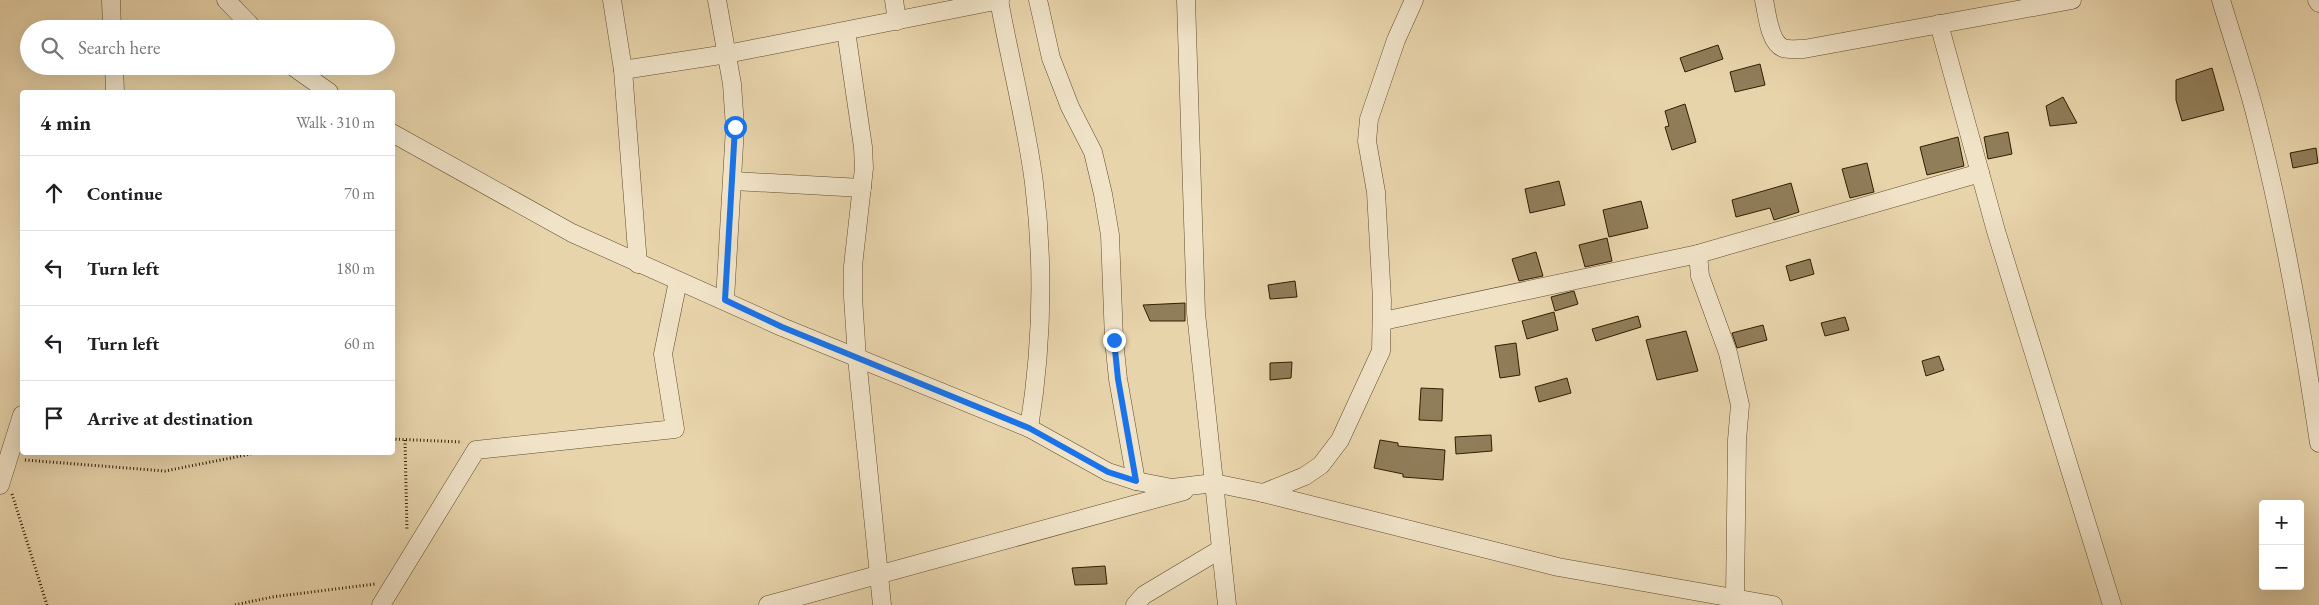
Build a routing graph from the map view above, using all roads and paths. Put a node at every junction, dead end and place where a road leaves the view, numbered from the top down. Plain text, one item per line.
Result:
1 (111, 0) edge
2 (226, 0) edge
3 (612, 0) edge
4 (717, 0) edge
5 (894, 0) edge
6 (1000, 0) edge
7 (1038, 0) edge
8 (1186, 0) edge
9 (1414, 0) edge
10 (1764, 0) edge
11 (2072, 0) edge
12 (2221, 0) edge
13 (112, 20) edge
14 (245, 20) edge
15 (897, 21) junction
16 (1939, 24) junction
17 (846, 31) junction
18 (727, 54) junction
19 (623, 70) junction
20 (114, 75) edge
21 (305, 75) edge
22 (115, 90) edge
23 (326, 90) edge
24 (395, 135) edge
25 (1980, 173) junction
26 (734, 181) junction
27 (862, 188) junction
28 (1698, 254) junction
29 (638, 264) junction
30 (678, 281) junction
31 (725, 300) junction
32 (1383, 321) junction
33 (857, 358) junction
34 (20, 421) edge
35 (1029, 428) junction
36 (395, 439) edge
37 (405, 440) junction
38 (2319, 442) edge
39 (476, 450) junction
40 (246, 455) edge
41 (4, 468) edge
42 (1136, 481) junction
43 (1214, 483) junction
44 (1263, 493) junction
45 (407, 534) dead end
46 (1221, 549) junction
47 (877, 575) junction
48 (396, 581) junction
49 (1735, 598) junction
50 (47, 605) edge
51 (235, 605) edge
52 (381, 605) edge
53 (768, 605) edge
54 (882, 605) edge
55 (1135, 605) edge
56 (1228, 605) edge
57 (1773, 605) edge
58 (2112, 605) edge

1 - 13 street
2 - 14 street
3 - 19 street
4 - 18 street
5 - 15 street
6 - 15 street
6 - 35 street
7 - 42 street
8 - 43 street
9 - 32 street
10 - 16 street
11 - 16 street
12 - 38 street
15 - 17 street
16 - 25 street
17 - 18 street
17 - 27 street
18 - 19 street
18 - 26 street
19 - 29 street
20 - 22 street
21 - 23 street
24 - 29 street
25 - 28 street
25 - 58 street
26 - 27 street
26 - 31 street
27 - 33 street
28 - 32 street
28 - 49 street
29 - 30 street
30 - 31 street
30 - 39 street
31 - 33 street
32 - 44 street
33 - 35 street
33 - 47 street
34 - 41 street
35 - 42 street
36 - 37 path
37 - 39 path
37 - 45 path
39 - 48 street
40 - 41 path
41 - 50 path
42 - 43 street
43 - 44 street
43 - 46 street
43 - 47 street
44 - 49 street
46 - 55 street
46 - 56 street
47 - 53 street
47 - 54 street
48 - 51 path
48 - 52 street
49 - 57 street

